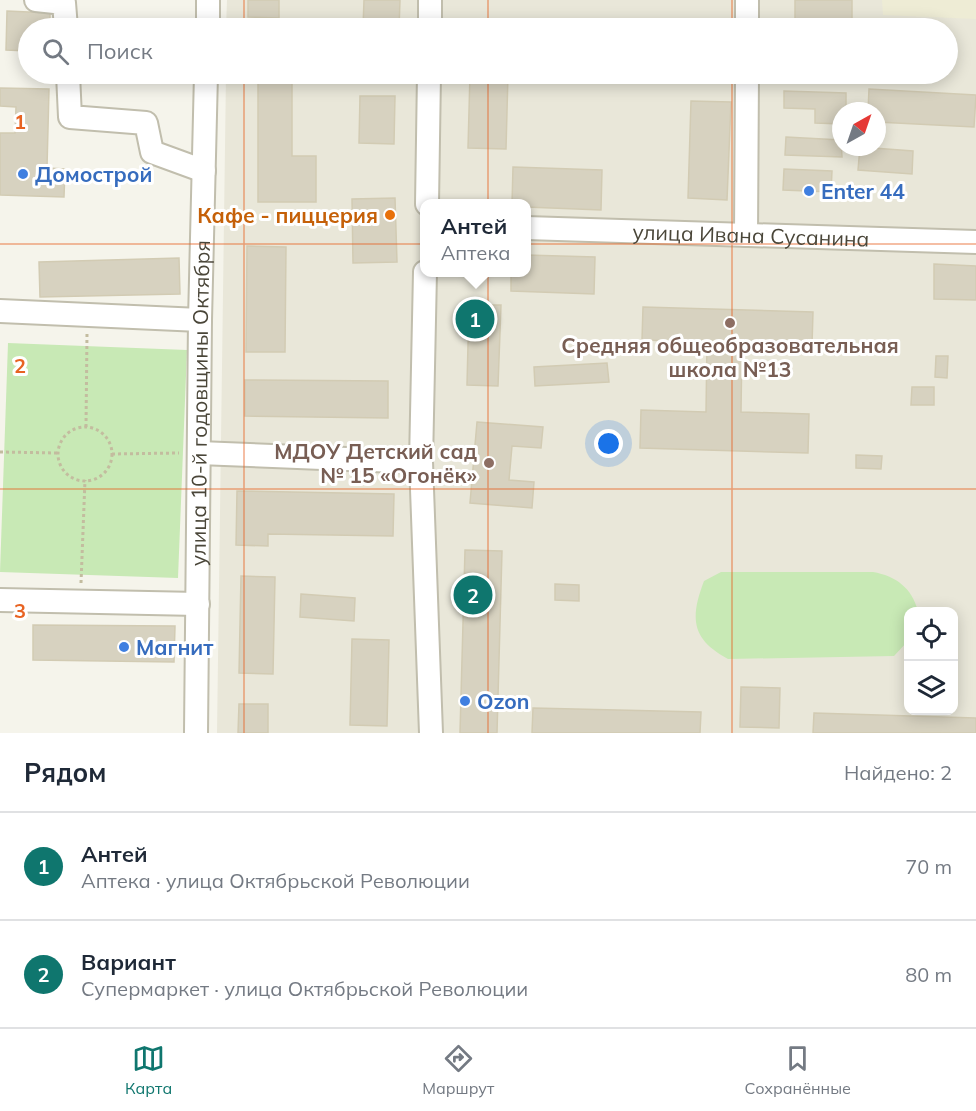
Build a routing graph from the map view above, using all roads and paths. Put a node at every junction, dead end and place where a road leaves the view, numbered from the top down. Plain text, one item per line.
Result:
1 (36, 0) edge
2 (208, 0) edge
3 (430, 0) edge
4 (747, 0) edge
5 (65, 18) edge
6 (207, 18) edge
7 (430, 18) edge
8 (747, 18) edge
9 (68, 84) edge
10 (206, 84) edge
11 (429, 84) edge
12 (747, 84) edge
13 (204, 171) junction
14 (427, 199) edge
15 (531, 228) edge
16 (746, 235) junction
17 (976, 242) edge
18 (425, 277) edge
19 (0, 311) edge
20 (87, 315) junction
21 (200, 320) junction
22 (86, 427) junction
23 (0, 452) edge
24 (58, 453) junction
25 (199, 453) junction
26 (112, 454) junction
27 (421, 462) junction
28 (85, 480) junction
29 (0, 600) edge
30 (80, 601) junction
31 (198, 604) junction
32 (196, 733) edge
33 (430, 733) edge

1 - 5 street
2 - 6 street
3 - 7 street
4 - 8 street
9 - 13 street
10 - 13 street, улица 10-й годовщины Октября
11 - 14 street
12 - 16 street
13 - 21 street, улица 10-й годовщины Октября
15 - 16 street, улица Ивана Сусанина
16 - 17 street, улица Ивана Сусанина
18 - 27 street
19 - 20 street
20 - 21 street
20 - 22 path
21 - 25 street, улица 10-й годовщины Октября
22 - 24 path
22 - 26 path
23 - 24 path
24 - 28 path
25 - 26 path
25 - 27 street
25 - 31 street, улица 10-й годовщины Октября
26 - 28 path
27 - 33 street
28 - 30 path
29 - 30 street
30 - 31 street
31 - 32 street, улица 10-й годовщины Октября

